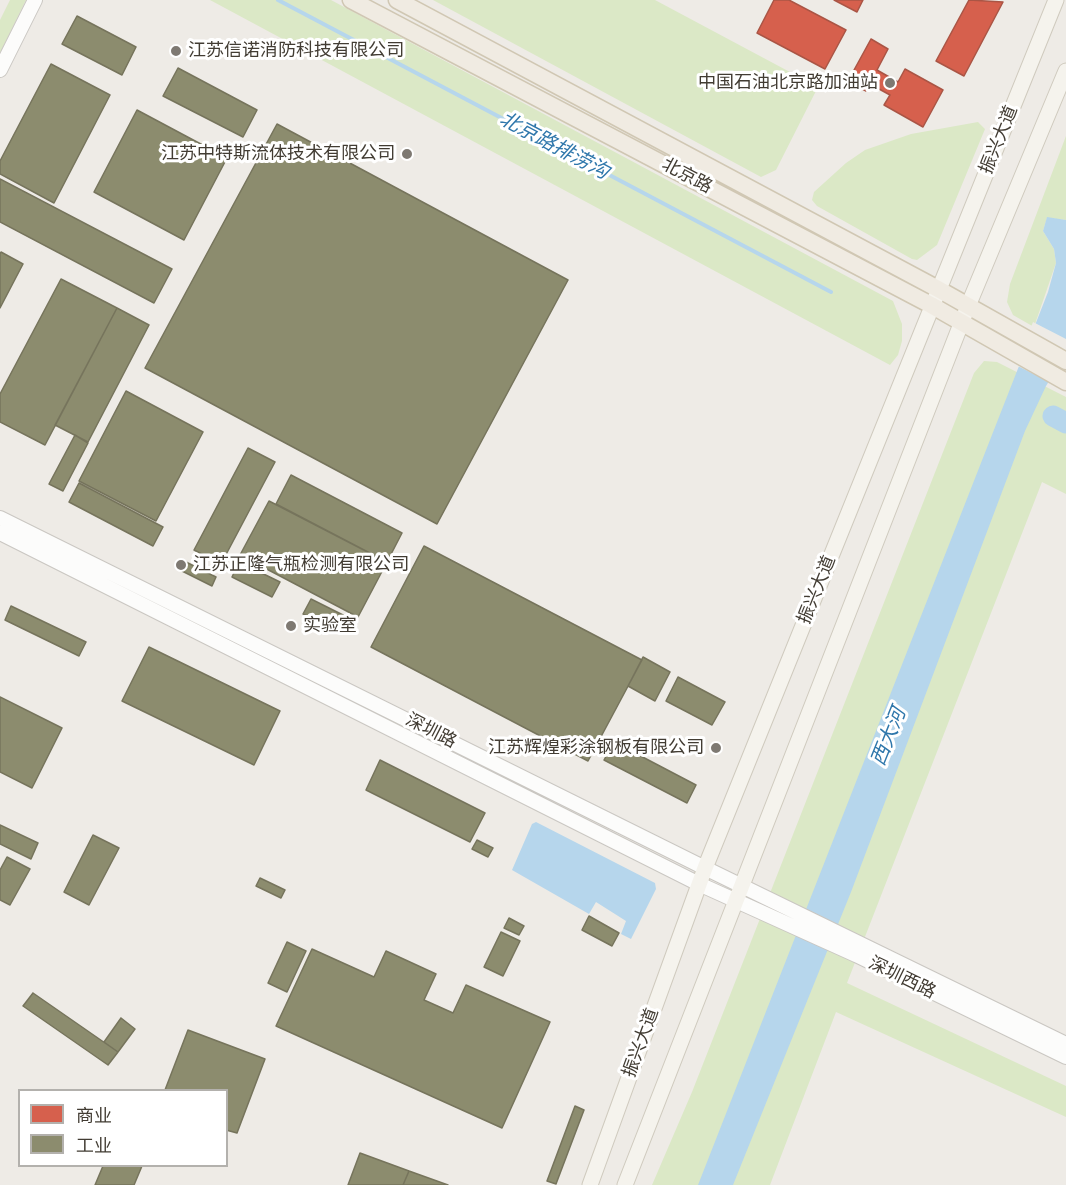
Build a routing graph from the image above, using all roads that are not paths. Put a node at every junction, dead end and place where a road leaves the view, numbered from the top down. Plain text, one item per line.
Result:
1 (35, 0) edge
2 (351, 0) edge
3 (397, 0) edge
4 (1056, 0) edge
5 (0, 70) edge
6 (1066, 71) edge
7 (938, 289) junction
8 (931, 305) junction
9 (965, 314) junction
10 (1065, 361) edge
11 (1060, 379) edge
12 (0, 518) edge
13 (0, 533) edge
14 (705, 868) junction
15 (699, 884) junction
16 (742, 886) junction
17 (736, 901) junction
18 (856, 948) junction
19 (1066, 1044) edge
20 (1066, 1057) edge
21 (590, 1185) edge
22 (625, 1185) edge

1 - 5 street
2 - 8 main road, 北京路
3 - 7 main road, 北京路
4 - 7 main road, 振兴大道
6 - 9 main road, 振兴大道
7 - 8 main road, 振兴大道
7 - 9 main road, 北京路
8 - 9 main road, 北京路
8 - 14 main road, 振兴大道
9 - 10 main road, 北京路
9 - 11 main road, 北京路
9 - 16 main road, 振兴大道
12 - 14 street, 深圳路
13 - 15 street, 深圳路
14 - 15 main road, 振兴大道
14 - 16 street, 深圳路
15 - 17 street, 深圳路
15 - 21 main road, 振兴大道
16 - 17 main road, 振兴大道
16 - 18 street, 深圳路
17 - 18 street, 深圳路
17 - 22 main road, 振兴大道
18 - 19 street, 深圳西路
18 - 20 street, 深圳西路

